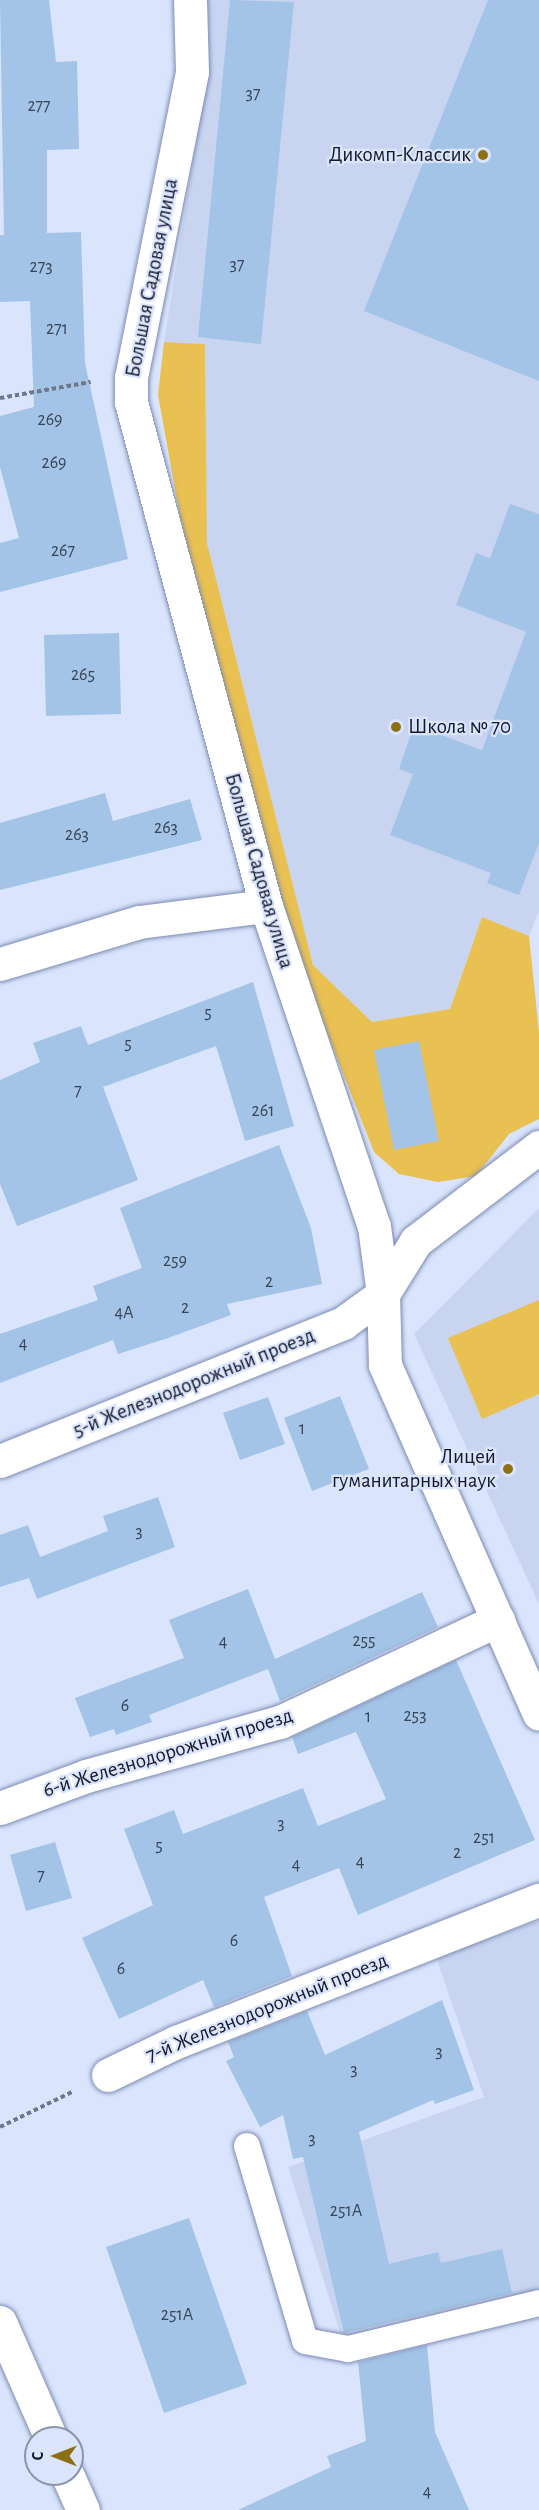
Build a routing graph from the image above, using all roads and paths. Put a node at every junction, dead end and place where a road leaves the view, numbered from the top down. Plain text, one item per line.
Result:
1 (190, 0) edge
2 (130, 377) junction
3 (0, 398) edge
4 (266, 906) junction
5 (0, 964) edge
6 (539, 1147) edge
7 (383, 1294) junction
8 (0, 1461) edge
9 (498, 1620) junction
10 (539, 1713) edge
11 (0, 1808) edge
12 (539, 1900) edge
13 (108, 2075) joint
14 (0, 2127) edge
15 (247, 2146) dead end
16 (539, 2303) edge
17 (0, 2322) edge
18 (46, 2426) edge
19 (72, 2486) edge
20 (83, 2510) edge

1 - 2 street, Большая Садовая улица
2 - 3 path
2 - 4 street, Большая Садовая улица
4 - 5 street
4 - 7 street, Большая Садовая улица
6 - 7 street
7 - 8 street, 5-й Железнодорожный проезд
7 - 9 street, Большая Садовая улица
9 - 10 street, Большая Садовая улица
9 - 11 street, 6-й Железнодорожный проезд
12 - 13 street, 7-й Железнодорожный проезд
13 - 14 path
15 - 16 lane
17 - 18 street
19 - 20 street

